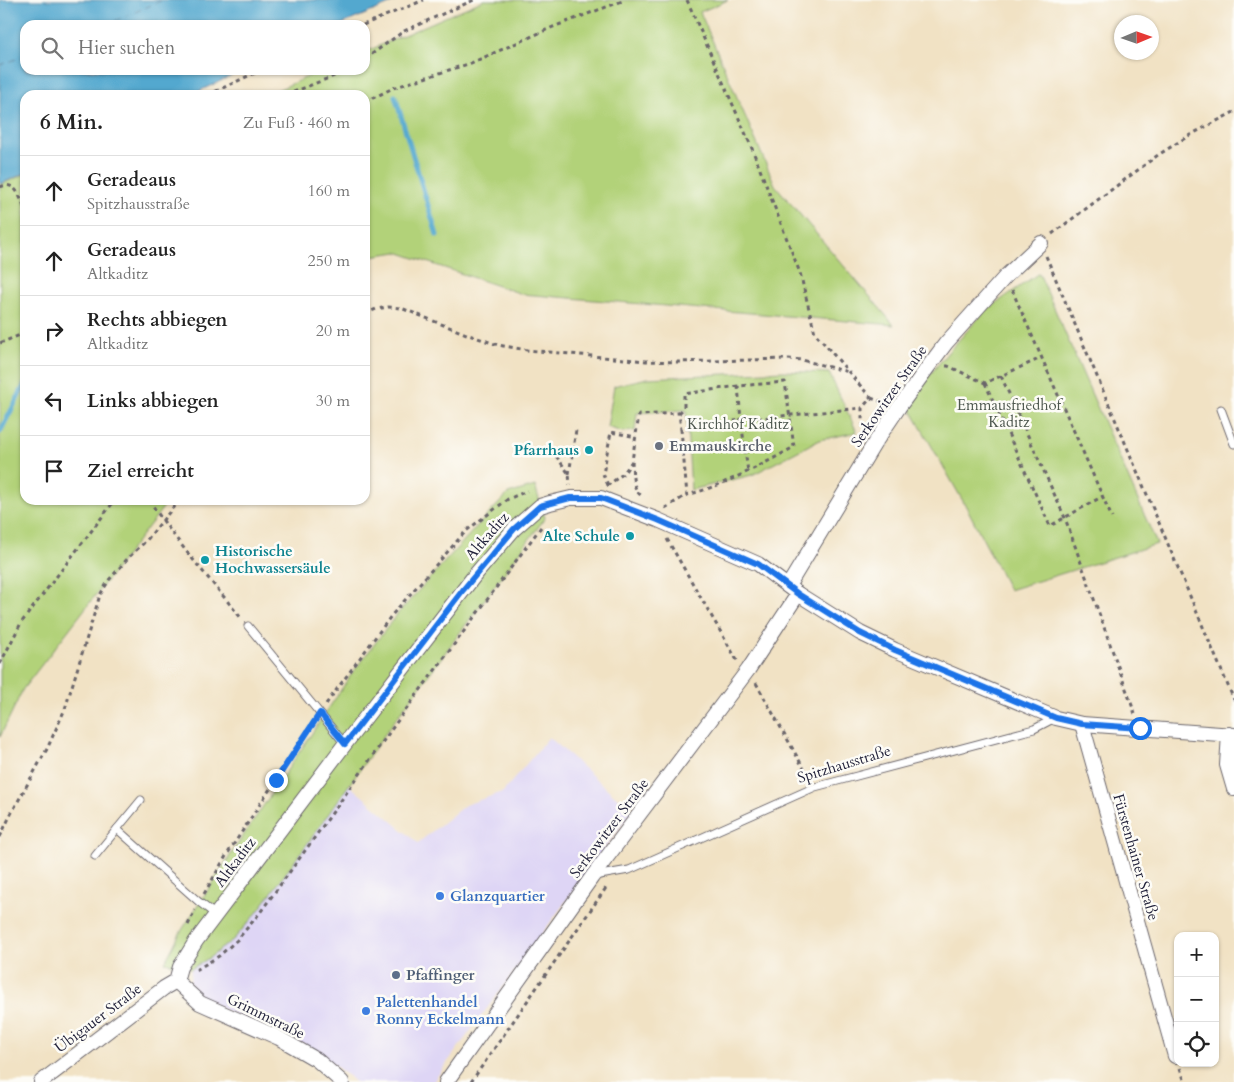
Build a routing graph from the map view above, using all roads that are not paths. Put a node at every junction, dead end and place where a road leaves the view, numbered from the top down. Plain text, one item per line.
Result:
1 (1041, 243) road end
2 (1221, 408) dead end
3 (1234, 444) edge
4 (793, 590) junction
5 (248, 626) road end
6 (1056, 718) junction
7 (1082, 724) junction
8 (1231, 734) edge
9 (345, 744) junction
10 (1234, 789) edge
11 (141, 800) dead end
12 (117, 829) junction
13 (95, 856) dead end
14 (592, 877) junction
15 (216, 915) junction
16 (177, 977) junction
17 (1174, 1052) edge
18 (41, 1082) edge
19 (342, 1082) edge
20 (446, 1082) edge

1 - 4 street, Serkowitzer Straße
2 - 3 lane
4 - 6 street
4 - 9 street, Altkaditz
4 - 14 street, Serkowitzer Straße
5 - 9 lane
6 - 7 street
6 - 14 lane, Spitzhausstraße
7 - 8 street
7 - 17 street, Fürstenhainer Straße
8 - 10 street
9 - 15 street, Altkaditz
11 - 12 lane
12 - 13 lane
12 - 15 lane
14 - 20 street, Serkowitzer Straße
15 - 16 street, Altkaditz
16 - 18 street, Übigauer Straße
16 - 19 street, Grimmstraße

